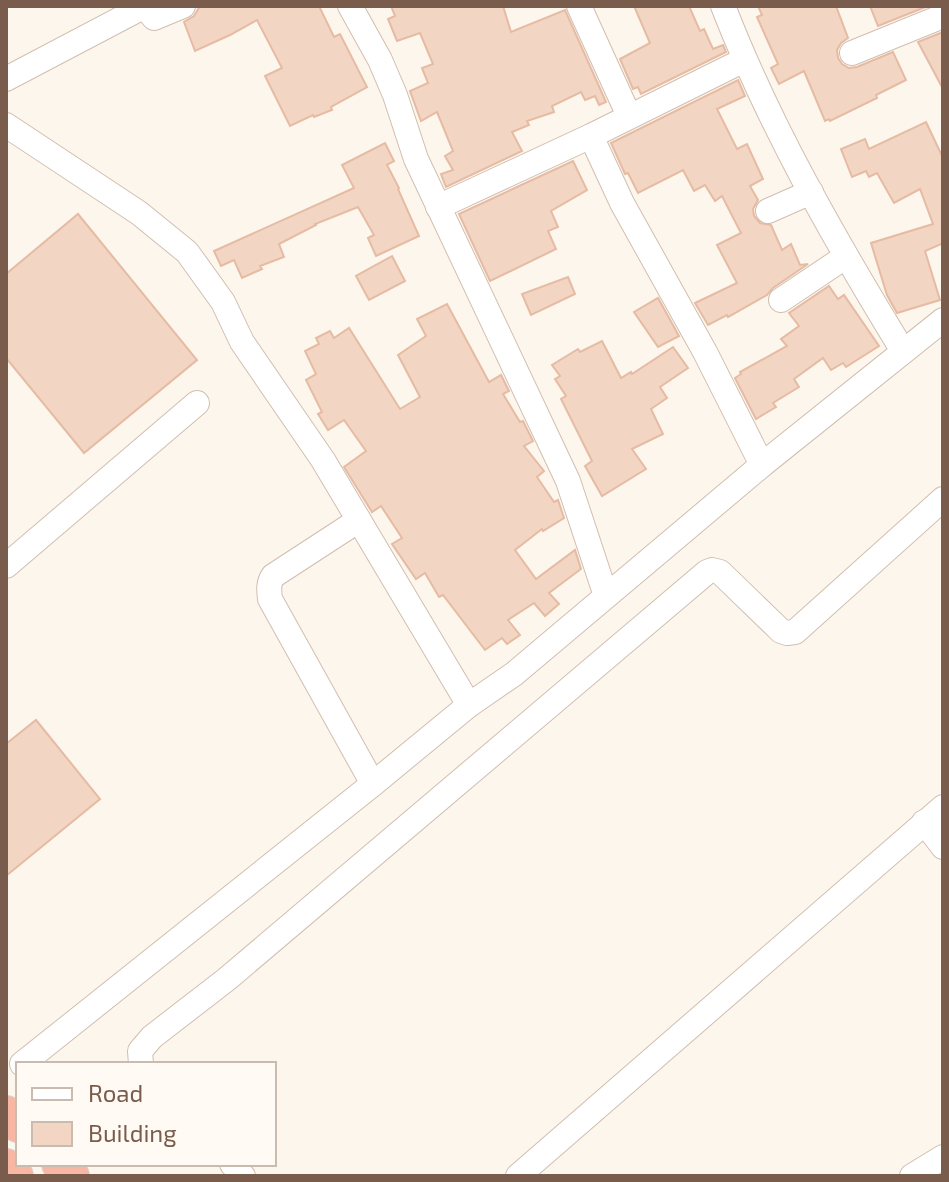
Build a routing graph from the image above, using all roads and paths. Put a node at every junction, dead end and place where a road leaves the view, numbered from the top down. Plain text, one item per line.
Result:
1 (183, 6) edge
2 (350, 6) edge
3 (579, 6) edge
4 (723, 6) edge
5 (943, 16) edge
6 (852, 53) dead end
7 (744, 60) junction
8 (6, 79) edge
9 (629, 116) junction
10 (6, 125) edge
11 (591, 136) junction
12 (811, 192) junction
13 (438, 207) junction
14 (768, 211) dead end
15 (845, 257) junction
16 (781, 300) dead end
17 (943, 320) edge
18 (903, 351) junction
19 (197, 403) dead end
20 (762, 465) junction
21 (943, 499) edge
22 (359, 520) junction
23 (6, 566) edge
24 (606, 596) junction
25 (469, 705) junction
26 (373, 784) junction
27 (934, 815) edge
28 (943, 847) edge
29 (25, 1062) edge
30 (141, 1062) edge
31 (943, 1157) edge
32 (6, 1166) edge
33 (16, 1176) edge
34 (518, 1176) edge
35 (912, 1176) edge

1 - 8 street
2 - 13 street
3 - 9 street
4 - 7 street
5 - 6 street
7 - 9 street
7 - 12 street
9 - 11 street
10 - 22 street
11 - 13 street
11 - 20 street
12 - 14 street
12 - 15 street
13 - 24 street
15 - 16 street
15 - 18 street
17 - 18 street
18 - 20 street
19 - 23 street
20 - 24 street
21 - 30 street
22 - 25 street
22 - 26 street
24 - 25 street
25 - 26 street
26 - 29 street
27 - 28 street
27 - 34 street
31 - 35 street
32 - 33 highway

